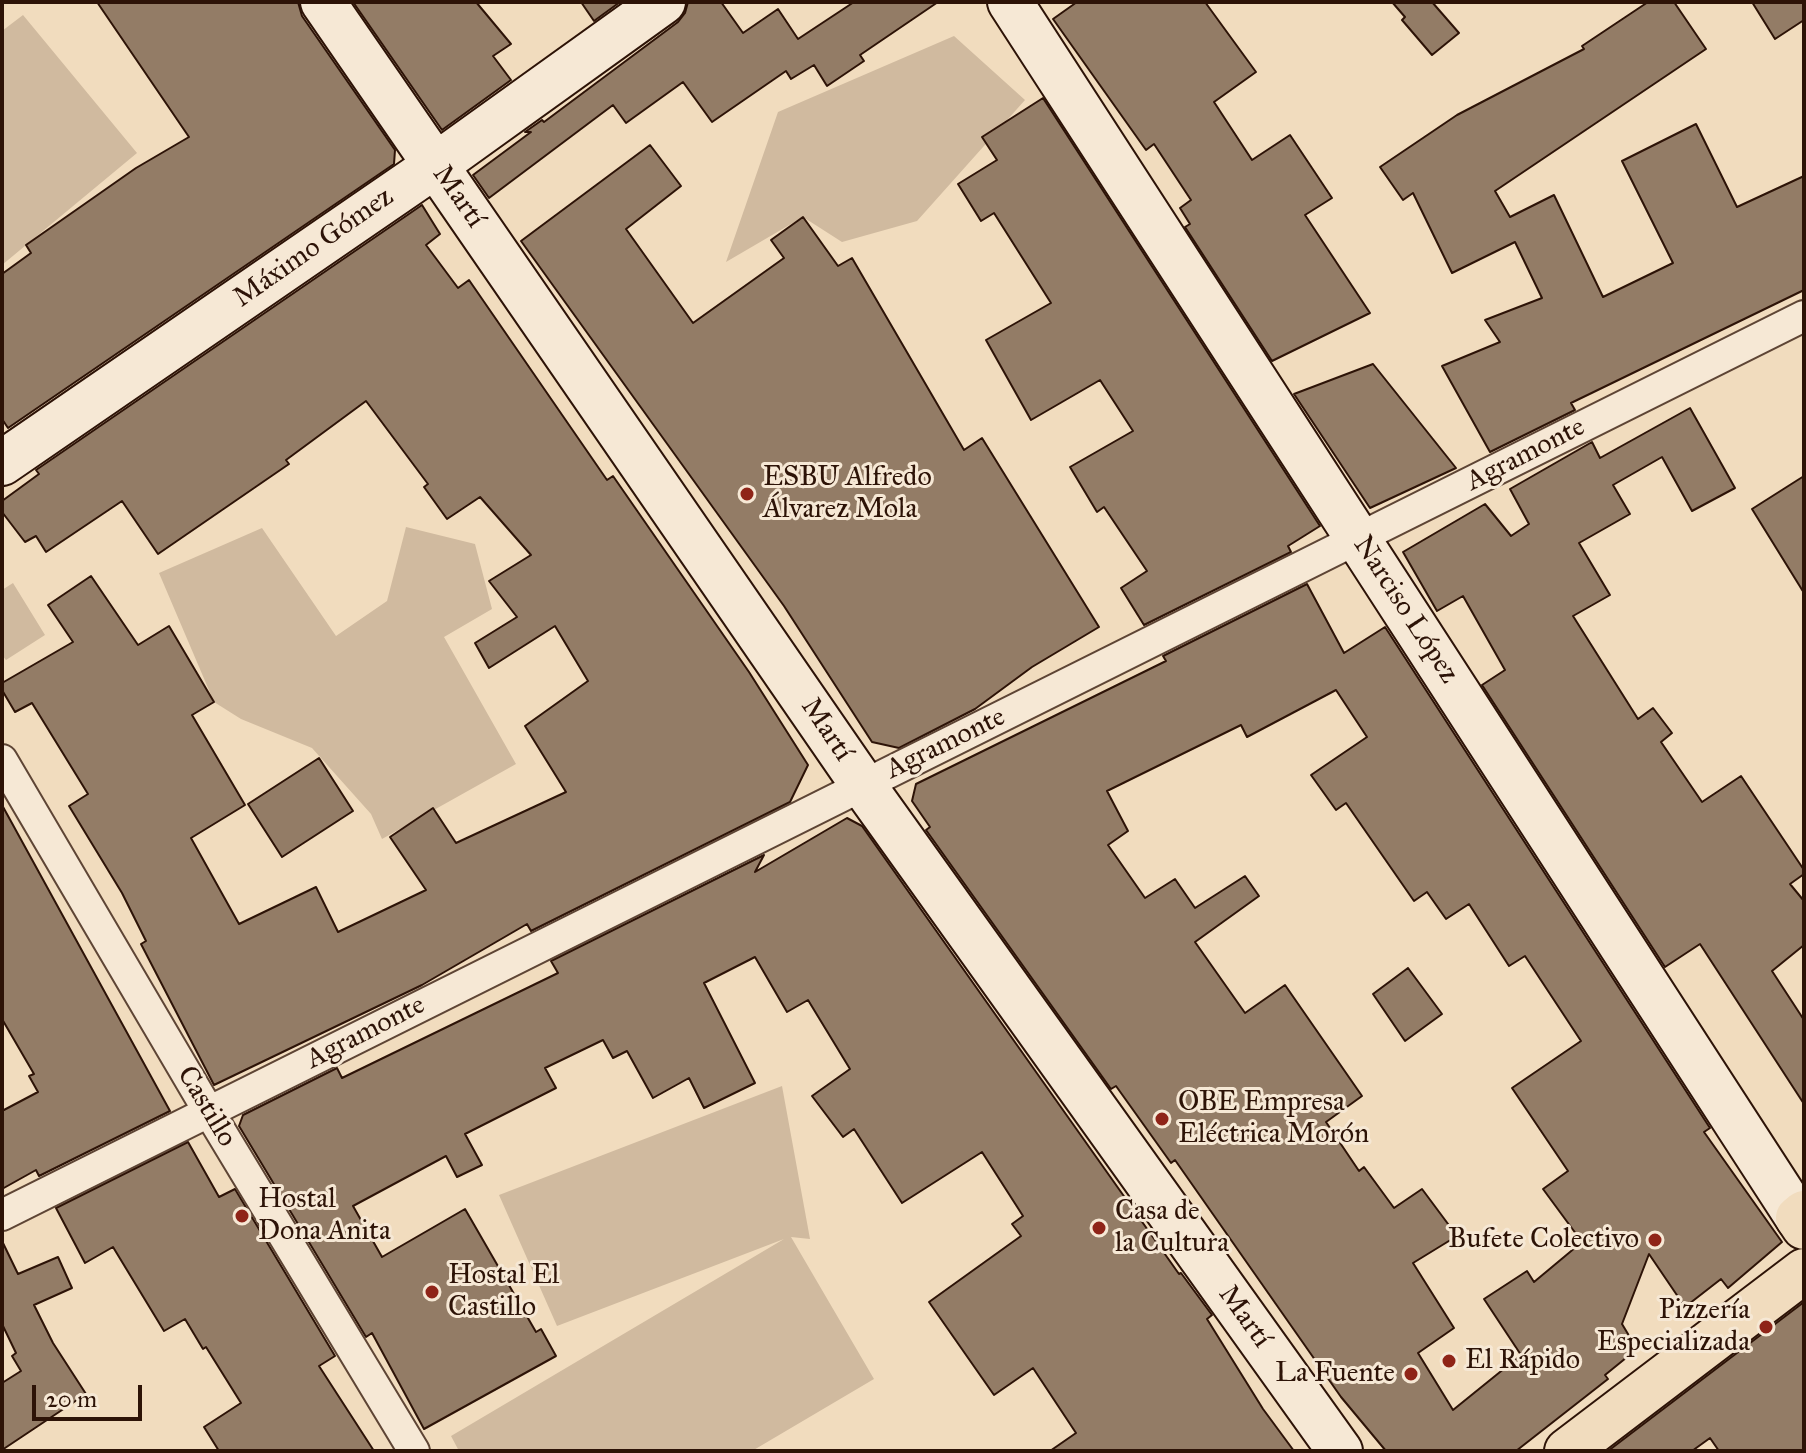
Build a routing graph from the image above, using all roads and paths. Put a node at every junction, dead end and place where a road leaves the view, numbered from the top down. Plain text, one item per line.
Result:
1 (323, 2) edge
2 (663, 2) edge
3 (1010, 2) edge
4 (436, 165) junction
5 (1804, 316) edge
6 (2, 463) edge
7 (1359, 538) junction
8 (2, 760) edge
9 (863, 785) junction
10 (209, 1112) junction
11 (2, 1215) edge
12 (1802, 1219) edge
13 (1804, 1271) edge
14 (414, 1451) edge
15 (1340, 1451) edge
16 (1567, 1451) edge

1 - 4 main road, Martí
2 - 4 main road, Máximo Gómez
3 - 7 main road, Narciso López
4 - 6 main road, Máximo Gómez
4 - 9 main road, Martí
5 - 7 street, Agramonte
7 - 9 street, Agramonte
7 - 12 main road, Narciso López
8 - 10 street, Castillo
9 - 10 street, Agramonte
9 - 15 main road, Martí
10 - 11 street, Agramonte
10 - 14 street, Castillo
13 - 16 main road

